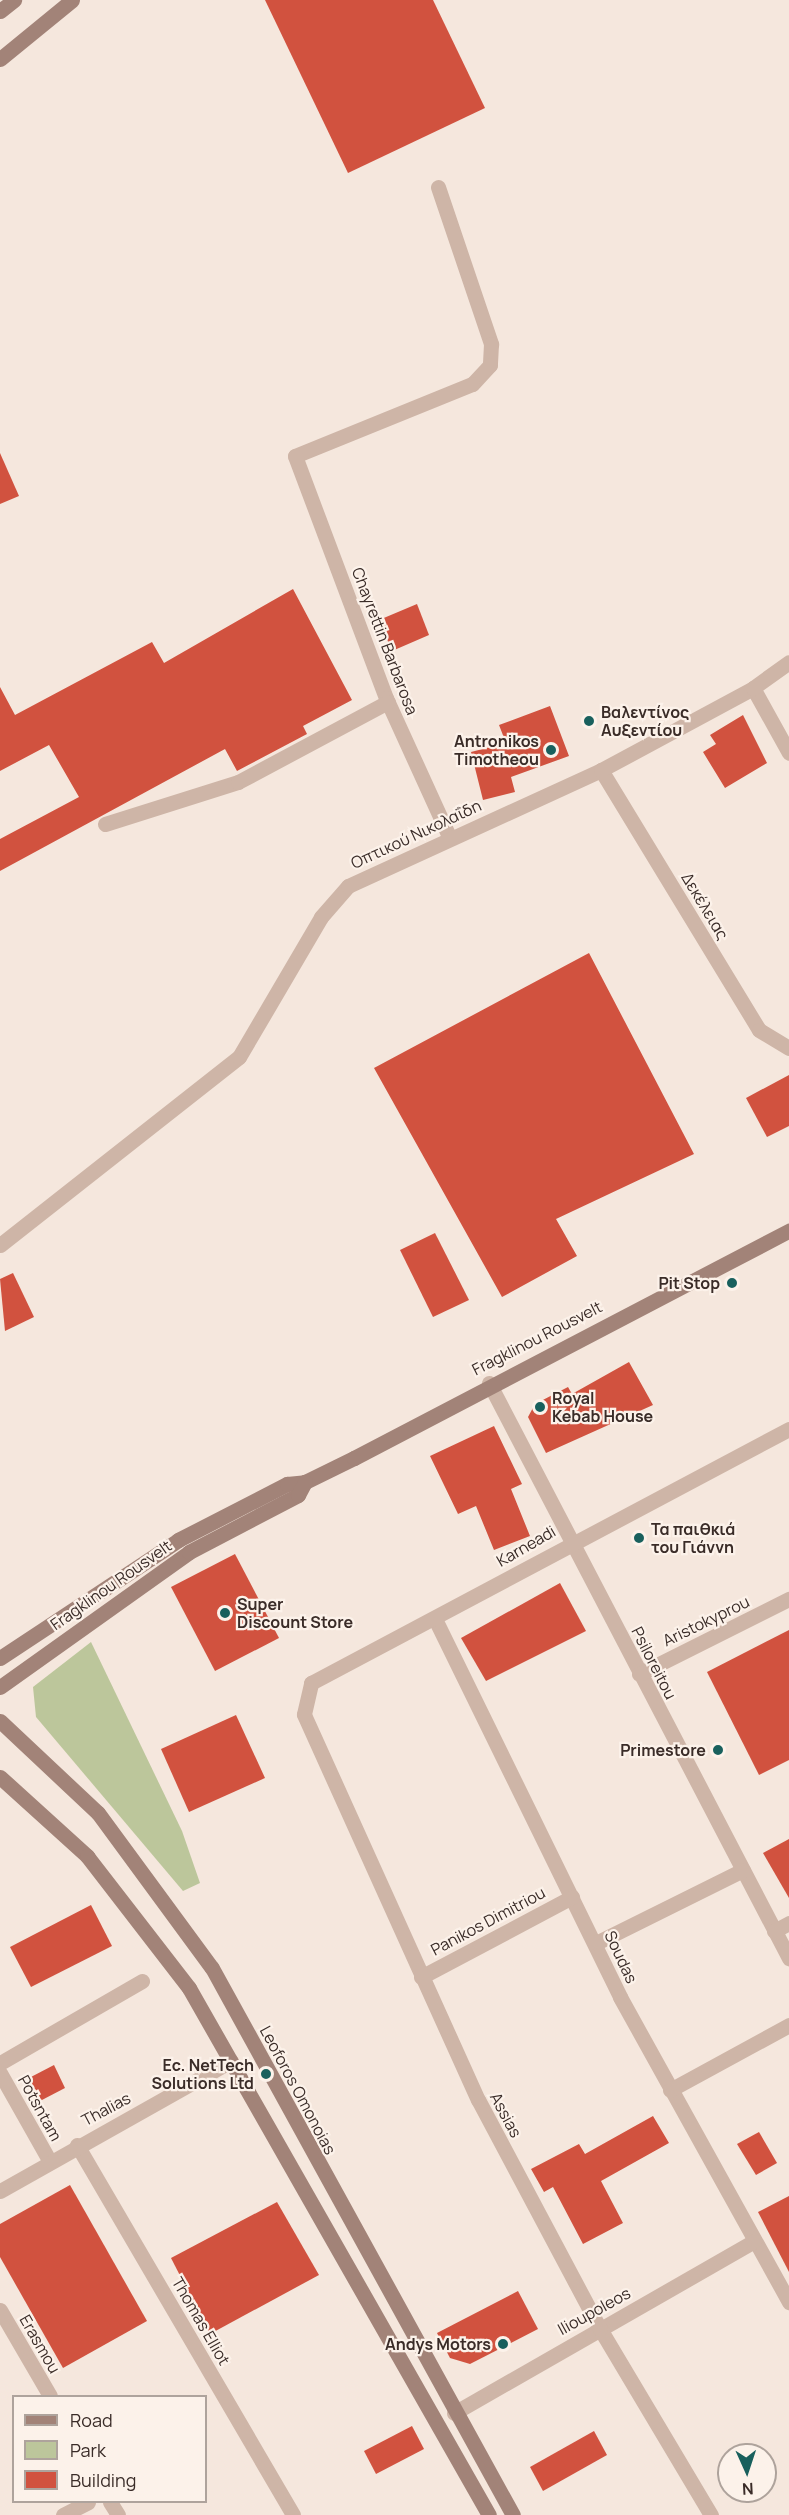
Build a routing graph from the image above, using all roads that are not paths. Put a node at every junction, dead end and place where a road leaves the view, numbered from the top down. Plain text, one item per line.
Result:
1 (14, 0) edge
2 (72, 0) edge
3 (0, 11) edge
4 (0, 59) edge
5 (438, 187) dead end
6 (789, 662) edge
7 (753, 688) junction
8 (388, 702) junction
9 (789, 753) edge
10 (601, 770) junction
11 (105, 824) dead end
12 (449, 836) junction
13 (789, 1048) edge
14 (789, 1231) edge
15 (0, 1245) edge
16 (489, 1383) junction
17 (789, 1429) edge
18 (305, 1482) junction
19 (573, 1540) junction
20 (789, 1599) edge
21 (435, 1619) junction
22 (0, 1658) edge
23 (639, 1674) junction
24 (0, 1687) edge
25 (304, 1714) joint
26 (0, 1721) edge
27 (0, 1777) edge
28 (743, 1870) junction
29 (572, 1897) junction
30 (789, 1923) edge
31 (774, 1931) junction
32 (596, 1943) junction
33 (789, 1958) edge
34 (421, 1977) junction
35 (142, 1981) dead end
36 (789, 2025) edge
37 (231, 2061) junction
38 (0, 2063) edge
39 (0, 2073) edge
40 (670, 2090) junction
41 (77, 2145) junction
42 (49, 2160) junction
43 (0, 2191) edge
44 (754, 2241) junction
45 (789, 2302) edge
46 (0, 2310) edge
47 (600, 2329) junction
48 (49, 2395) edge
49 (454, 2414) junction
50 (86, 2503) edge
51 (63, 2515) edge
52 (293, 2515) edge
53 (489, 2515) edge
54 (513, 2515) edge
55 (711, 2515) edge

1 - 3 main road
2 - 4 main road
5 - 8 street, Chayrettin Barbarosa
6 - 7 street, Οπτικού Νικολαΐδη
7 - 9 street
7 - 10 street, Οπτικού Νικολαΐδη
8 - 11 street
8 - 12 street, Chayrettin Barbarosa
10 - 12 street, Οπτικού Νικολαΐδη
10 - 13 street, Δεκέλειας
12 - 15 street, Οπτικού Νικολαΐδη
14 - 16 main road, Fragklinou Rousvelt
16 - 18 main road, Fragklinou Rousvelt
16 - 19 street, Psiloreitou
17 - 19 street, Karneadi
18 - 22 main road, Fragklinou Rousvelt
18 - 24 main road, Fragklinou Rousvelt
19 - 21 street, Karneadi
19 - 23 street, Psiloreitou
20 - 23 street, Aristokyprou
21 - 25 street, Karneadi
21 - 29 street, Soudas
23 - 28 street, Psiloreitou
25 - 34 street, Assias
26 - 49 main road, Leoforos Omonoias
27 - 37 main road
28 - 31 street, Psiloreitou
28 - 32 street
29 - 32 street, Soudas
29 - 34 street, Panikos Dimitriou
30 - 31 street
31 - 33 street, Psiloreitou
32 - 40 street, Soudas
34 - 47 street, Assias
35 - 38 street
36 - 40 street
37 - 41 street, Thalias
37 - 53 main road
39 - 42 street, Potsntam
40 - 44 street, Soudas
41 - 42 street, Thalias
41 - 52 street, Thomas Elliot
42 - 43 street, Thalias
44 - 45 street, Soudas
44 - 47 street, Ilioupoleos
46 - 48 street, Erasmou
47 - 49 street, Ilioupoleos
47 - 55 street, Assias
49 - 54 main road, Leoforos Omonoias
50 - 51 street

